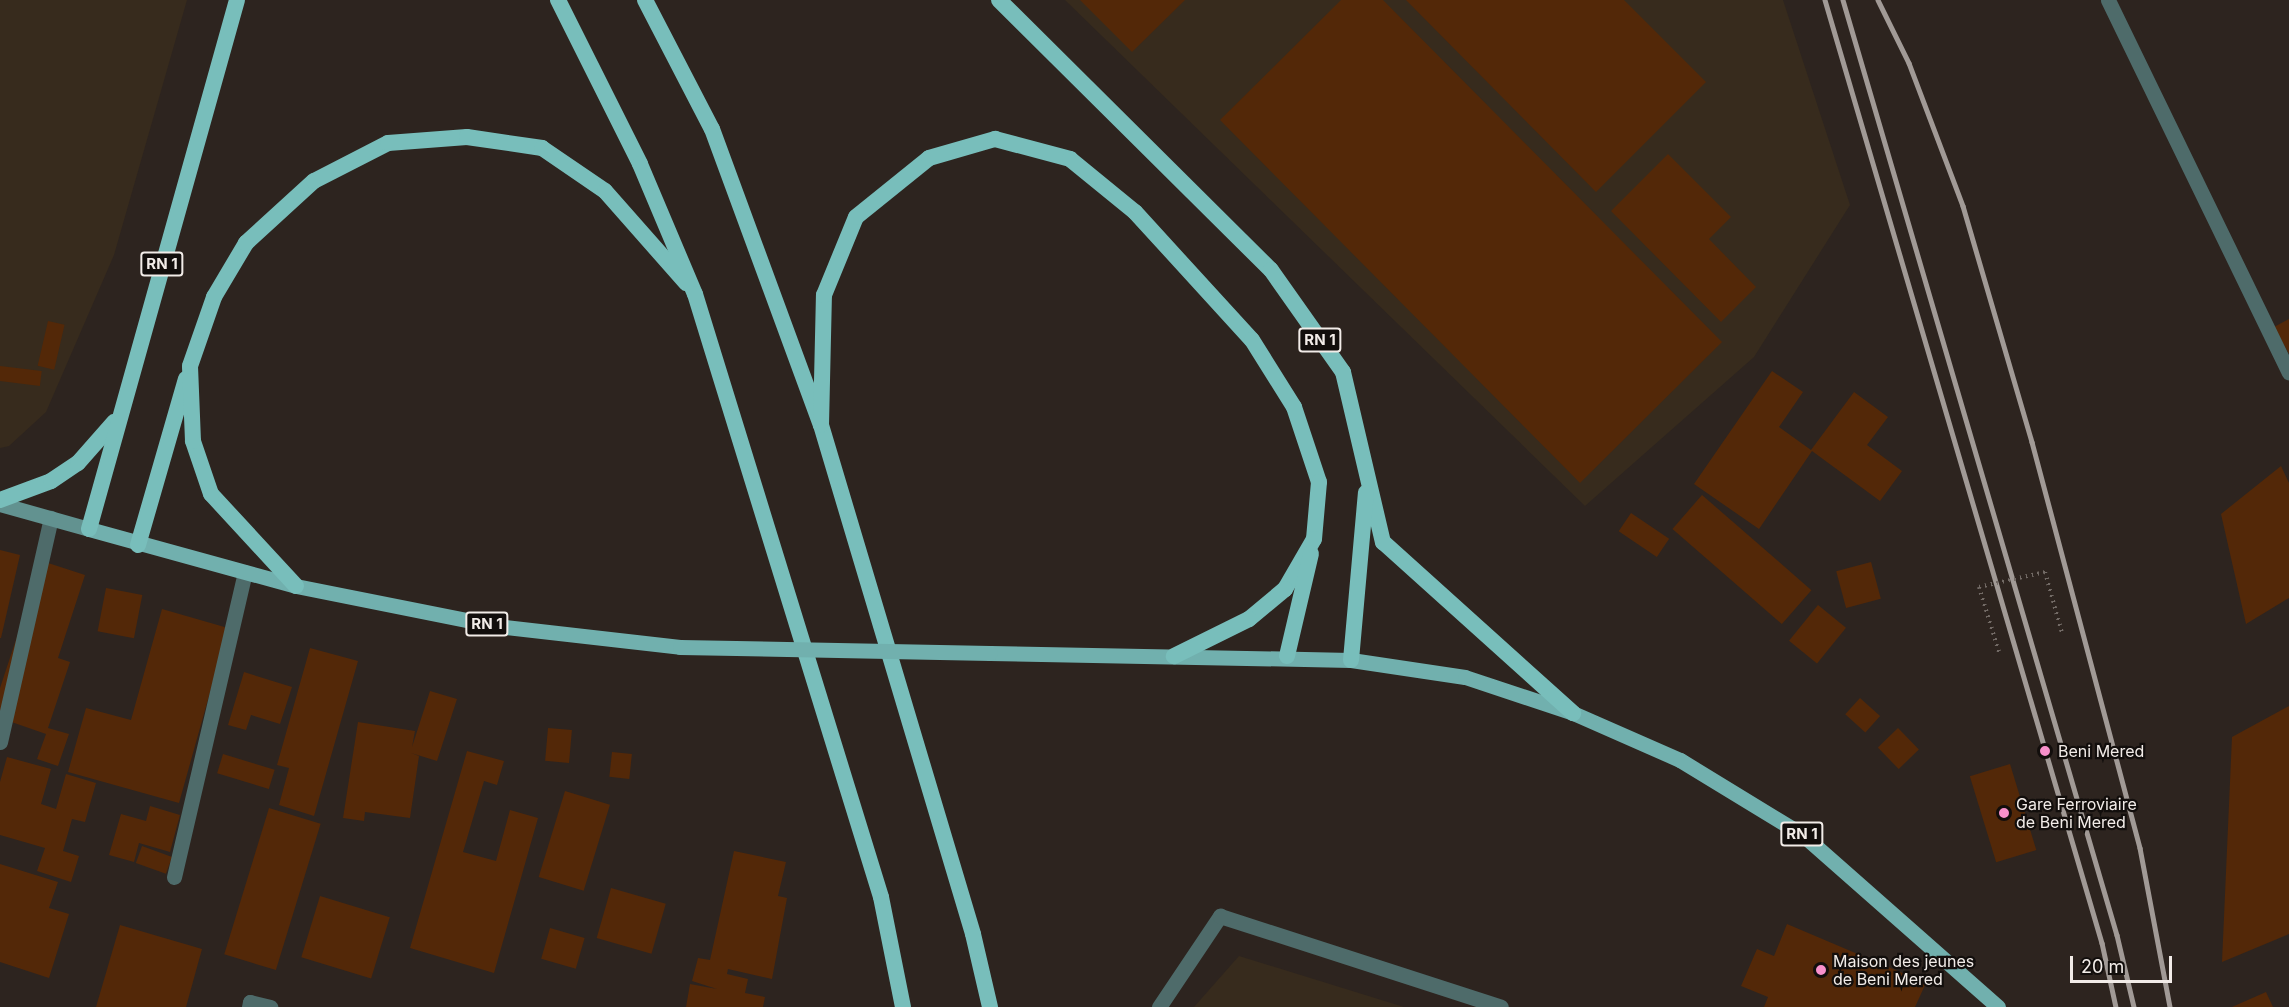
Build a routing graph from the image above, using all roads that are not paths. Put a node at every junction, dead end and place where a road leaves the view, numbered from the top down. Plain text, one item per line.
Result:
1 (237, 0) edge
2 (558, 0) edge
3 (645, 0) edge
4 (999, 0) edge
5 (2108, 0) edge
6 (695, 294) junction
7 (190, 366) junction
8 (2289, 372) edge
9 (120, 414) junction
10 (820, 425) junction
11 (1368, 479) junction
12 (0, 502) edge
13 (51, 518) junction
14 (89, 530) junction
15 (1314, 539) junction
16 (138, 545) junction
17 (244, 572) junction
18 (296, 586) junction
19 (1173, 656) junction
20 (1287, 656) junction
21 (1351, 660) junction
22 (1572, 713) junction
23 (0, 742) edge
24 (174, 877) dead end
25 (249, 1007) edge
26 (270, 1007) edge
27 (903, 1007) edge
28 (990, 1007) edge
29 (1160, 1007) edge
30 (1501, 1007) edge
31 (1998, 1007) edge

1 - 9 highway, RN 1
2 - 6 highway
3 - 10 highway
4 - 11 highway, RN 1
5 - 8 street
6 - 7 highway
6 - 27 highway
7 - 16 highway
7 - 18 highway
9 - 12 highway
9 - 14 highway, RN 1
10 - 15 highway
10 - 28 highway
11 - 21 highway
11 - 22 highway, RN 1
12 - 13 main road
13 - 14 main road
13 - 23 street
14 - 16 main road, RN 1
15 - 19 highway
15 - 20 highway
16 - 17 main road, RN 1
17 - 18 main road, RN 1
17 - 24 street
18 - 19 main road, RN 1, bridge
19 - 20 main road, RN 1
20 - 21 main road, RN 1
21 - 22 main road, RN 1
22 - 31 main road, RN 1
25 - 26 street
29 - 30 street

